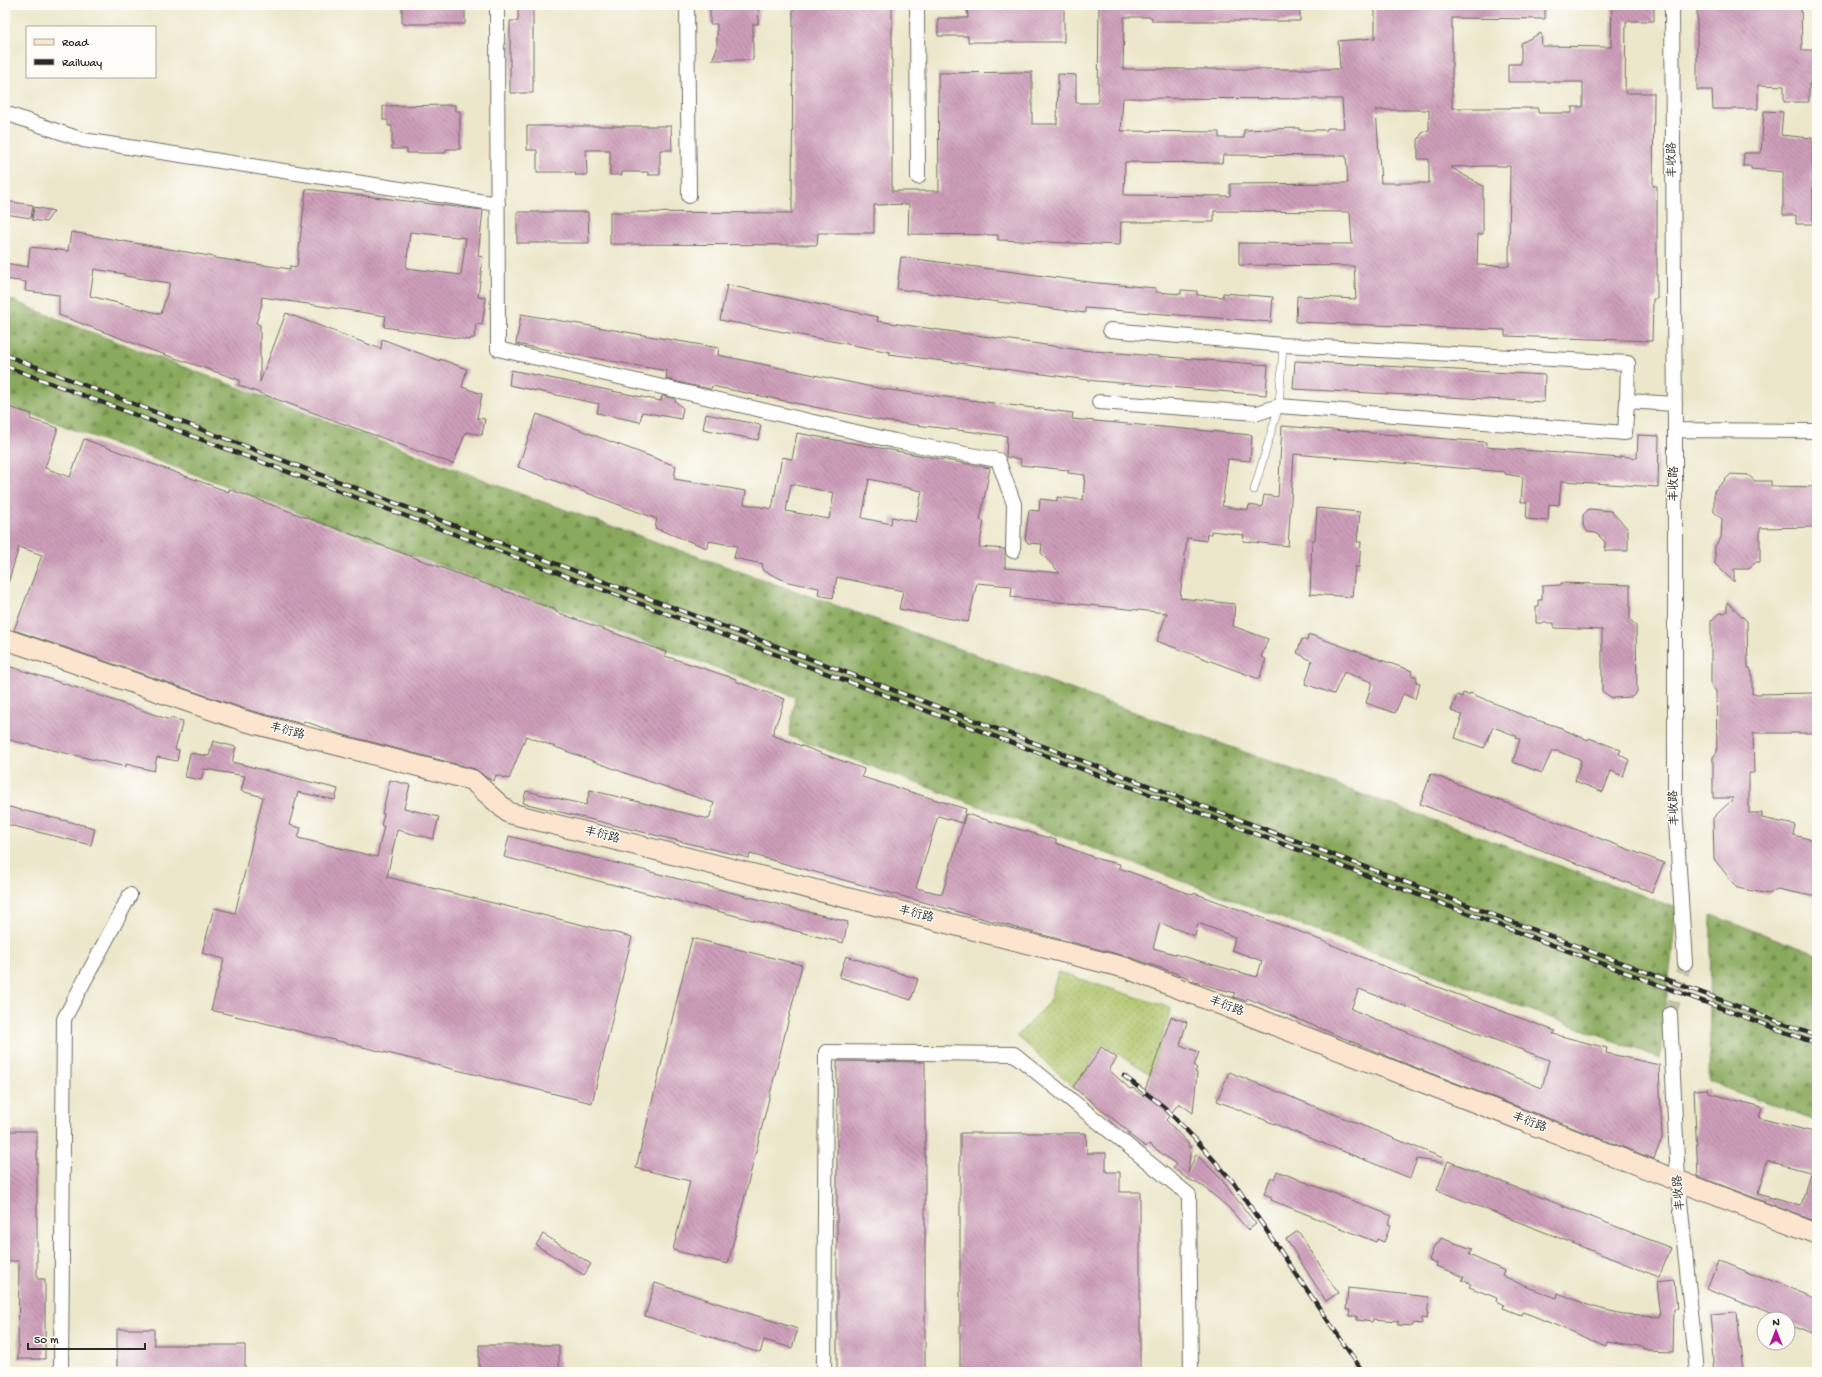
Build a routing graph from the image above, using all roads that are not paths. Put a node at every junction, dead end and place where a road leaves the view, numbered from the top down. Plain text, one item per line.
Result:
1 (497, 5) edge
2 (687, 5) edge
3 (918, 5) edge
4 (1672, 5) edge
5 (5, 113) edge
6 (918, 177) dead end
7 (689, 196) dead end
8 (498, 204) junction
9 (1110, 330) dead end
10 (1283, 345) junction
11 (1627, 401) junction
12 (1100, 402) dead end
13 (1675, 404) junction
14 (1279, 406) junction
15 (1675, 430) junction
16 (1817, 431) edge
17 (1254, 490) dead end
18 (1013, 551) dead end
19 (5, 639) edge
20 (130, 895) dead end
21 (1685, 963) tunnel mouth
22 (1670, 1014) tunnel mouth
23 (1678, 1181) junction
24 (1817, 1234) edge
25 (62, 1372) edge
26 (824, 1372) edge
27 (1191, 1372) edge
28 (1697, 1372) edge

1 - 8 street
2 - 7 street
3 - 6 street
4 - 13 street, 丰收路
5 - 8 street
8 - 18 street
9 - 10 street
10 - 11 street
10 - 14 lane
11 - 13 street
11 - 14 street
12 - 14 street
13 - 15 street, 丰收路
14 - 17 lane
15 - 16 street
15 - 21 street, 丰收路
19 - 23 street, 丰衍路
20 - 25 street
22 - 23 street, 丰收路
23 - 24 street, 丰衍路
23 - 28 street, 丰收路
26 - 27 street

